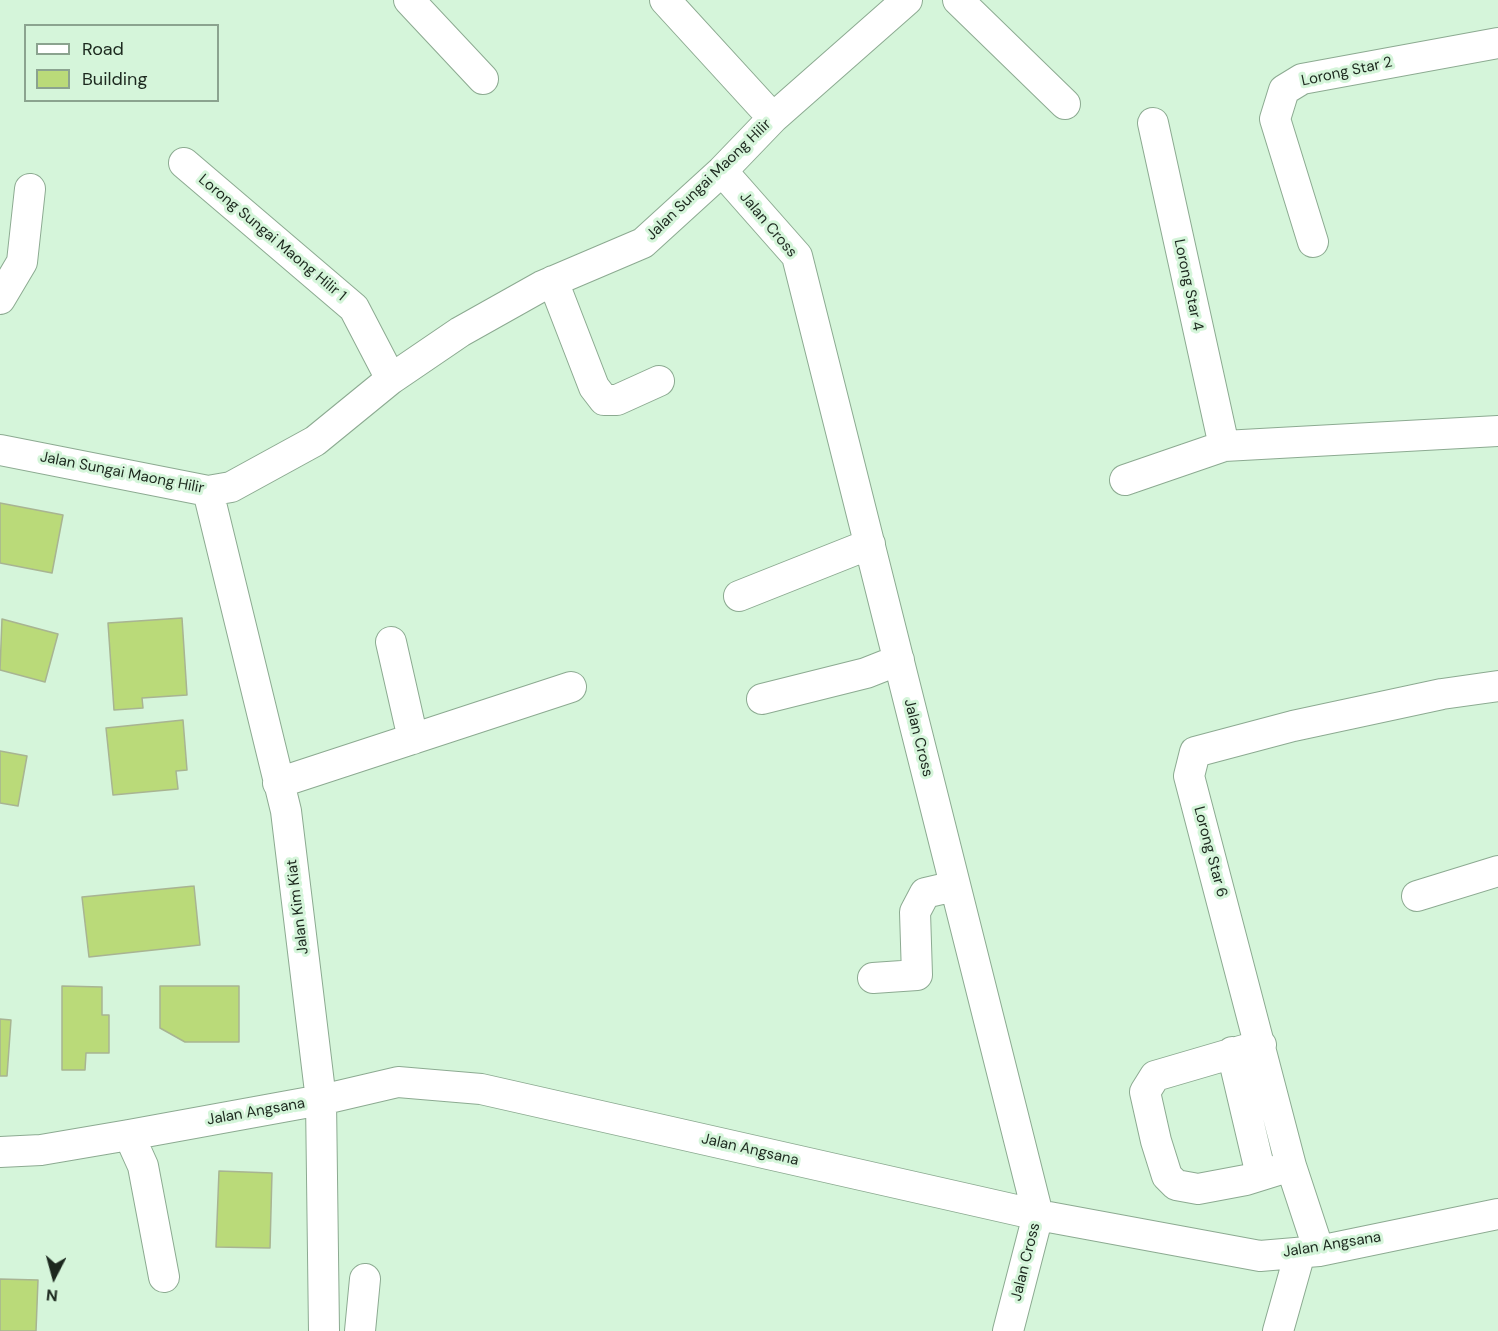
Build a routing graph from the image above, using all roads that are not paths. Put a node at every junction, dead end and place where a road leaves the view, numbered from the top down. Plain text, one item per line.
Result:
1 (409, 0) edge
2 (665, 0) edge
3 (907, 0) edge
4 (958, 0) edge
5 (1498, 43) edge
6 (483, 79) dead end
7 (1065, 104) dead end
8 (773, 118) junction
9 (1153, 123) dead end
10 (184, 163) dead end
11 (722, 171) junction
12 (30, 189) dead end
13 (1313, 242) dead end
14 (553, 281) junction
15 (0, 299) edge
16 (391, 379) junction
17 (659, 381) dead end
18 (1498, 431) edge
19 (1224, 447) junction
20 (0, 450) edge
21 (1125, 480) dead end
22 (207, 491) junction
23 (870, 544) junction
24 (739, 596) dead end
25 (391, 642) dead end
26 (899, 660) junction
27 (1498, 686) edge
28 (571, 687) dead end
29 (762, 699) dead end
30 (413, 739) junction
31 (278, 783) junction
32 (1498, 871) edge
33 (955, 886) junction
34 (1417, 896) dead end
35 (873, 978) dead end
36 (1261, 1045) junction
37 (1232, 1053) junction
38 (321, 1100) junction
39 (129, 1135) junction
40 (0, 1152) edge
41 (1291, 1166) junction
42 (1261, 1175) junction
43 (1498, 1214) edge
44 (1038, 1215) junction
45 (1310, 1252) junction
46 (164, 1277) dead end
47 (365, 1279) dead end
48 (324, 1331) edge
49 (360, 1331) edge
50 (1008, 1331) edge
51 (1278, 1331) edge

1 - 6 street
2 - 8 street
3 - 8 street, Jalan Sungai Maong Hilir
4 - 7 street
5 - 13 street, Lorong Star 2
8 - 11 street, Jalan Sungai Maong Hilir
9 - 19 street, Lorong Star 4
10 - 16 street, Lorong Sungai Maong Hilir 1
11 - 14 street, Jalan Sungai Maong Hilir
11 - 23 street, Jalan Cross
12 - 15 street
14 - 16 street, Jalan Sungai Maong Hilir
14 - 17 street
16 - 22 street, Jalan Sungai Maong Hilir
18 - 19 street
19 - 21 street
20 - 22 street, Jalan Sungai Maong Hilir
22 - 31 street, Jalan Kim Kiat
23 - 24 street
23 - 26 street, Jalan Cross
25 - 30 street
26 - 29 street
26 - 33 street, Jalan Cross
27 - 36 street, Lorong Star 6
28 - 30 street
30 - 31 street
31 - 38 street, Jalan Kim Kiat
32 - 34 street
33 - 35 street
33 - 44 street, Jalan Cross
36 - 37 street
36 - 41 street, Lorong Star 6
37 - 42 street
37 - 42 street
38 - 39 street, Jalan Angsana
38 - 44 street, Jalan Angsana
38 - 48 street, Jalan Kim Kiat
39 - 40 street, Jalan Angsana
39 - 46 street
41 - 42 street
41 - 45 street, Lorong Star 6
43 - 45 street, Jalan Angsana
44 - 45 street, Jalan Angsana
44 - 50 street, Jalan Cross
45 - 51 street
47 - 49 street

